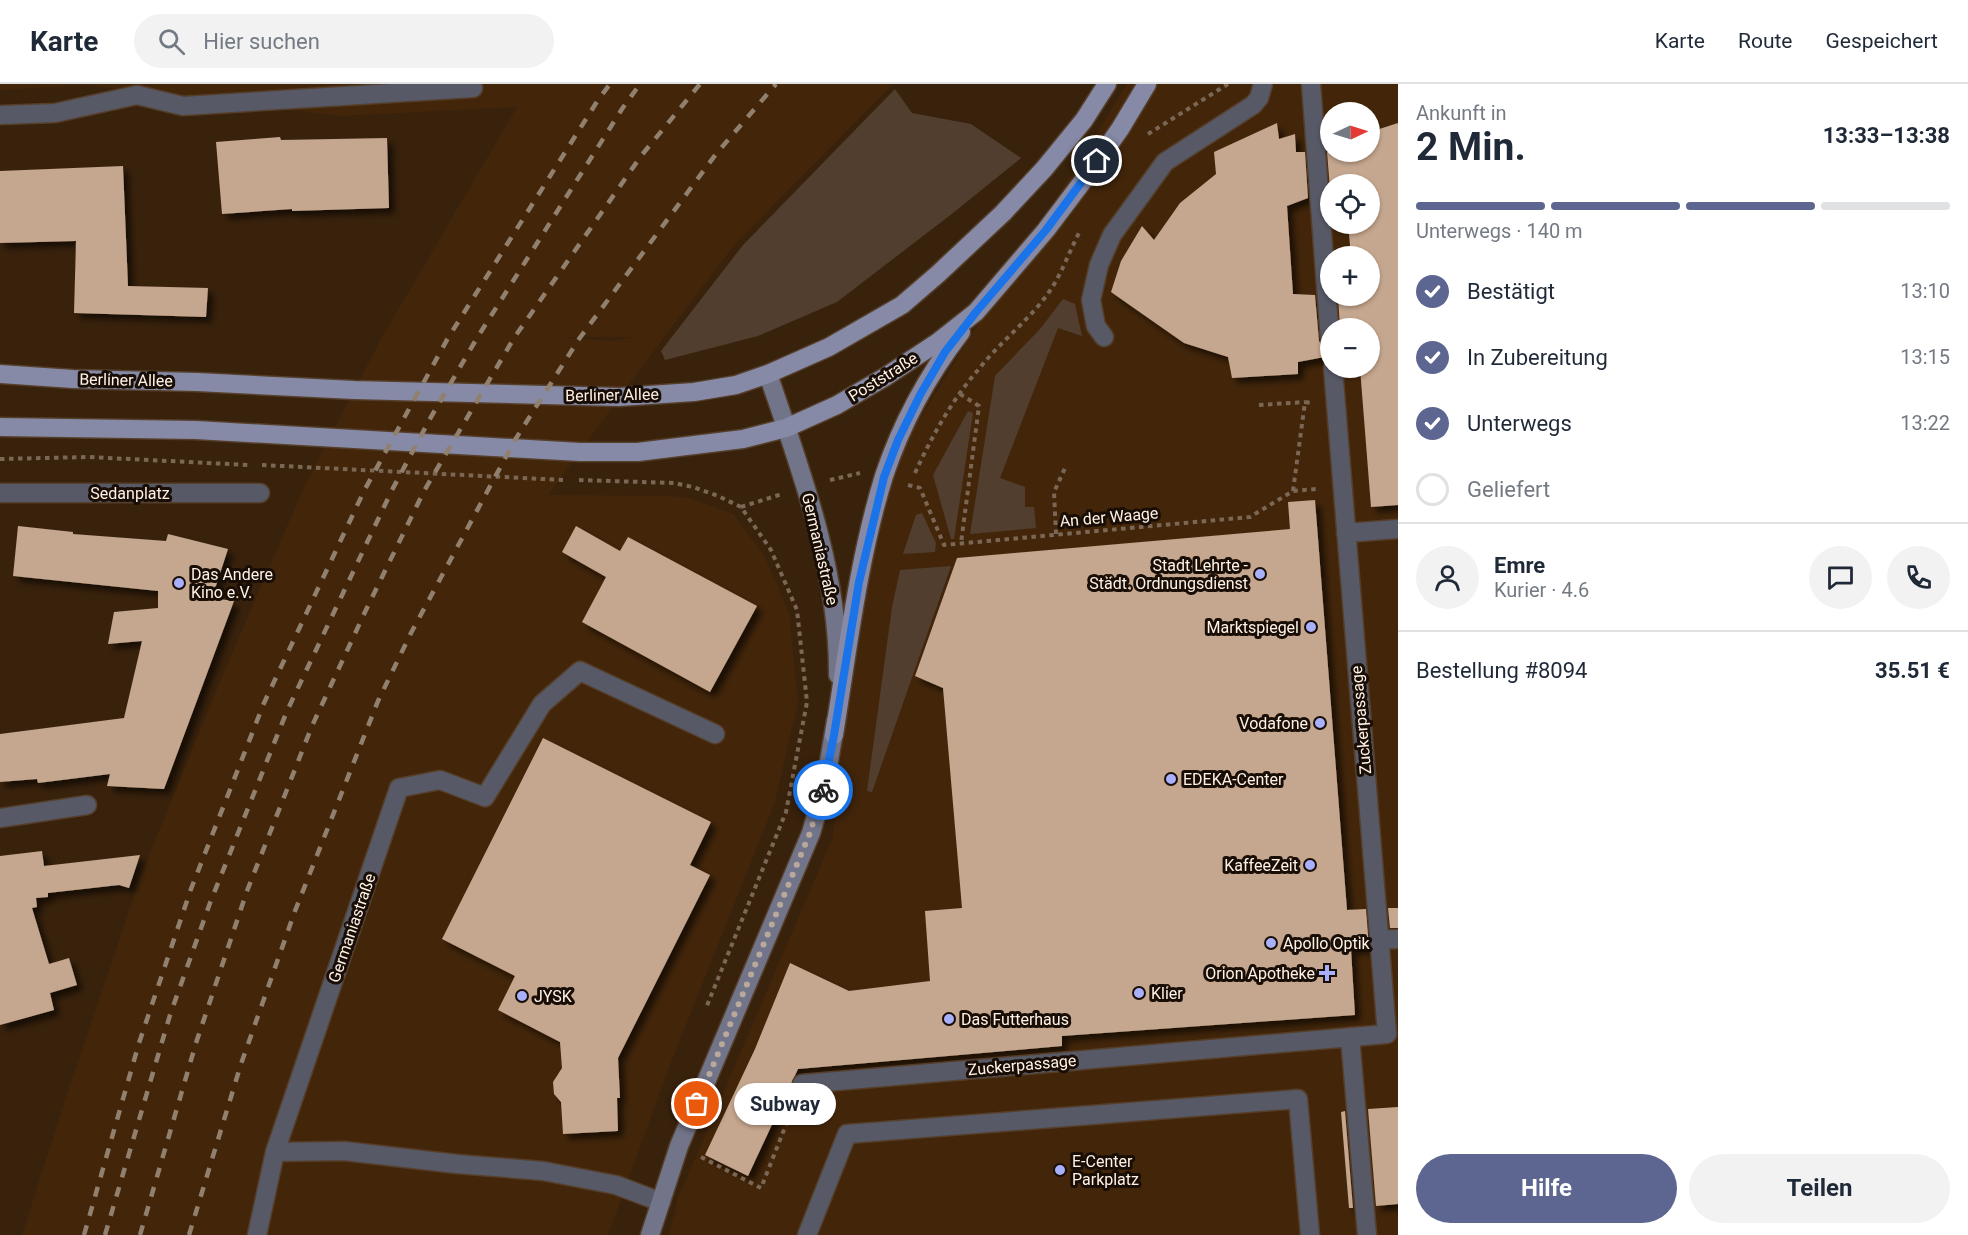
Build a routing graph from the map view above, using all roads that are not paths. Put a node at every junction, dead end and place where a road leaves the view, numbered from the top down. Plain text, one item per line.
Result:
1 (1107, 84) edge
2 (1147, 84) edge
3 (1263, 84) edge
4 (1311, 84) edge
5 (473, 88) dead end
6 (139, 89) edge
7 (0, 115) edge
8 (976, 312) junction
9 (1328, 318) edge
10 (1104, 337) dead end
11 (0, 374) edge
12 (768, 374) junction
13 (1334, 378) edge
14 (0, 427) edge
15 (786, 428) junction
16 (0, 493) edge
17 (260, 493) dead end
18 (1398, 529) edge
19 (1346, 533) junction
20 (715, 734) dead end
21 (834, 735) junction
22 (87, 805) dead end
23 (0, 818) edge
24 (1389, 939) edge
25 (1350, 1037) junction
26 (802, 1084) road end
27 (274, 1152) junction
28 (661, 1202) junction
29 (257, 1235) edge
30 (650, 1235) edge
31 (807, 1235) edge
32 (1310, 1235) edge
33 (1367, 1235) edge

1 - 12 main road, Berliner Allee
2 - 8 main road, Poststraße
3 - 10 street
4 - 9 street
5 - 6 street
6 - 7 street
8 - 15 main road, Poststraße
8 - 21 main road
11 - 12 main road, Berliner Allee
12 - 15 street, Germaniastraße
13 - 19 street, Zuckerpassage
14 - 15 main road
15 - 21 street, Germaniastraße
16 - 17 street, Sedanplatz
18 - 19 street
19 - 24 street, Zuckerpassage
20 - 27 street, Germaniastraße
21 - 28 street, Germaniastraße
22 - 23 street
24 - 25 street, Zuckerpassage
25 - 26 street, Zuckerpassage
25 - 33 street
27 - 28 street
27 - 29 street, Germaniastraße
28 - 30 street, Germaniastraße
31 - 32 street

